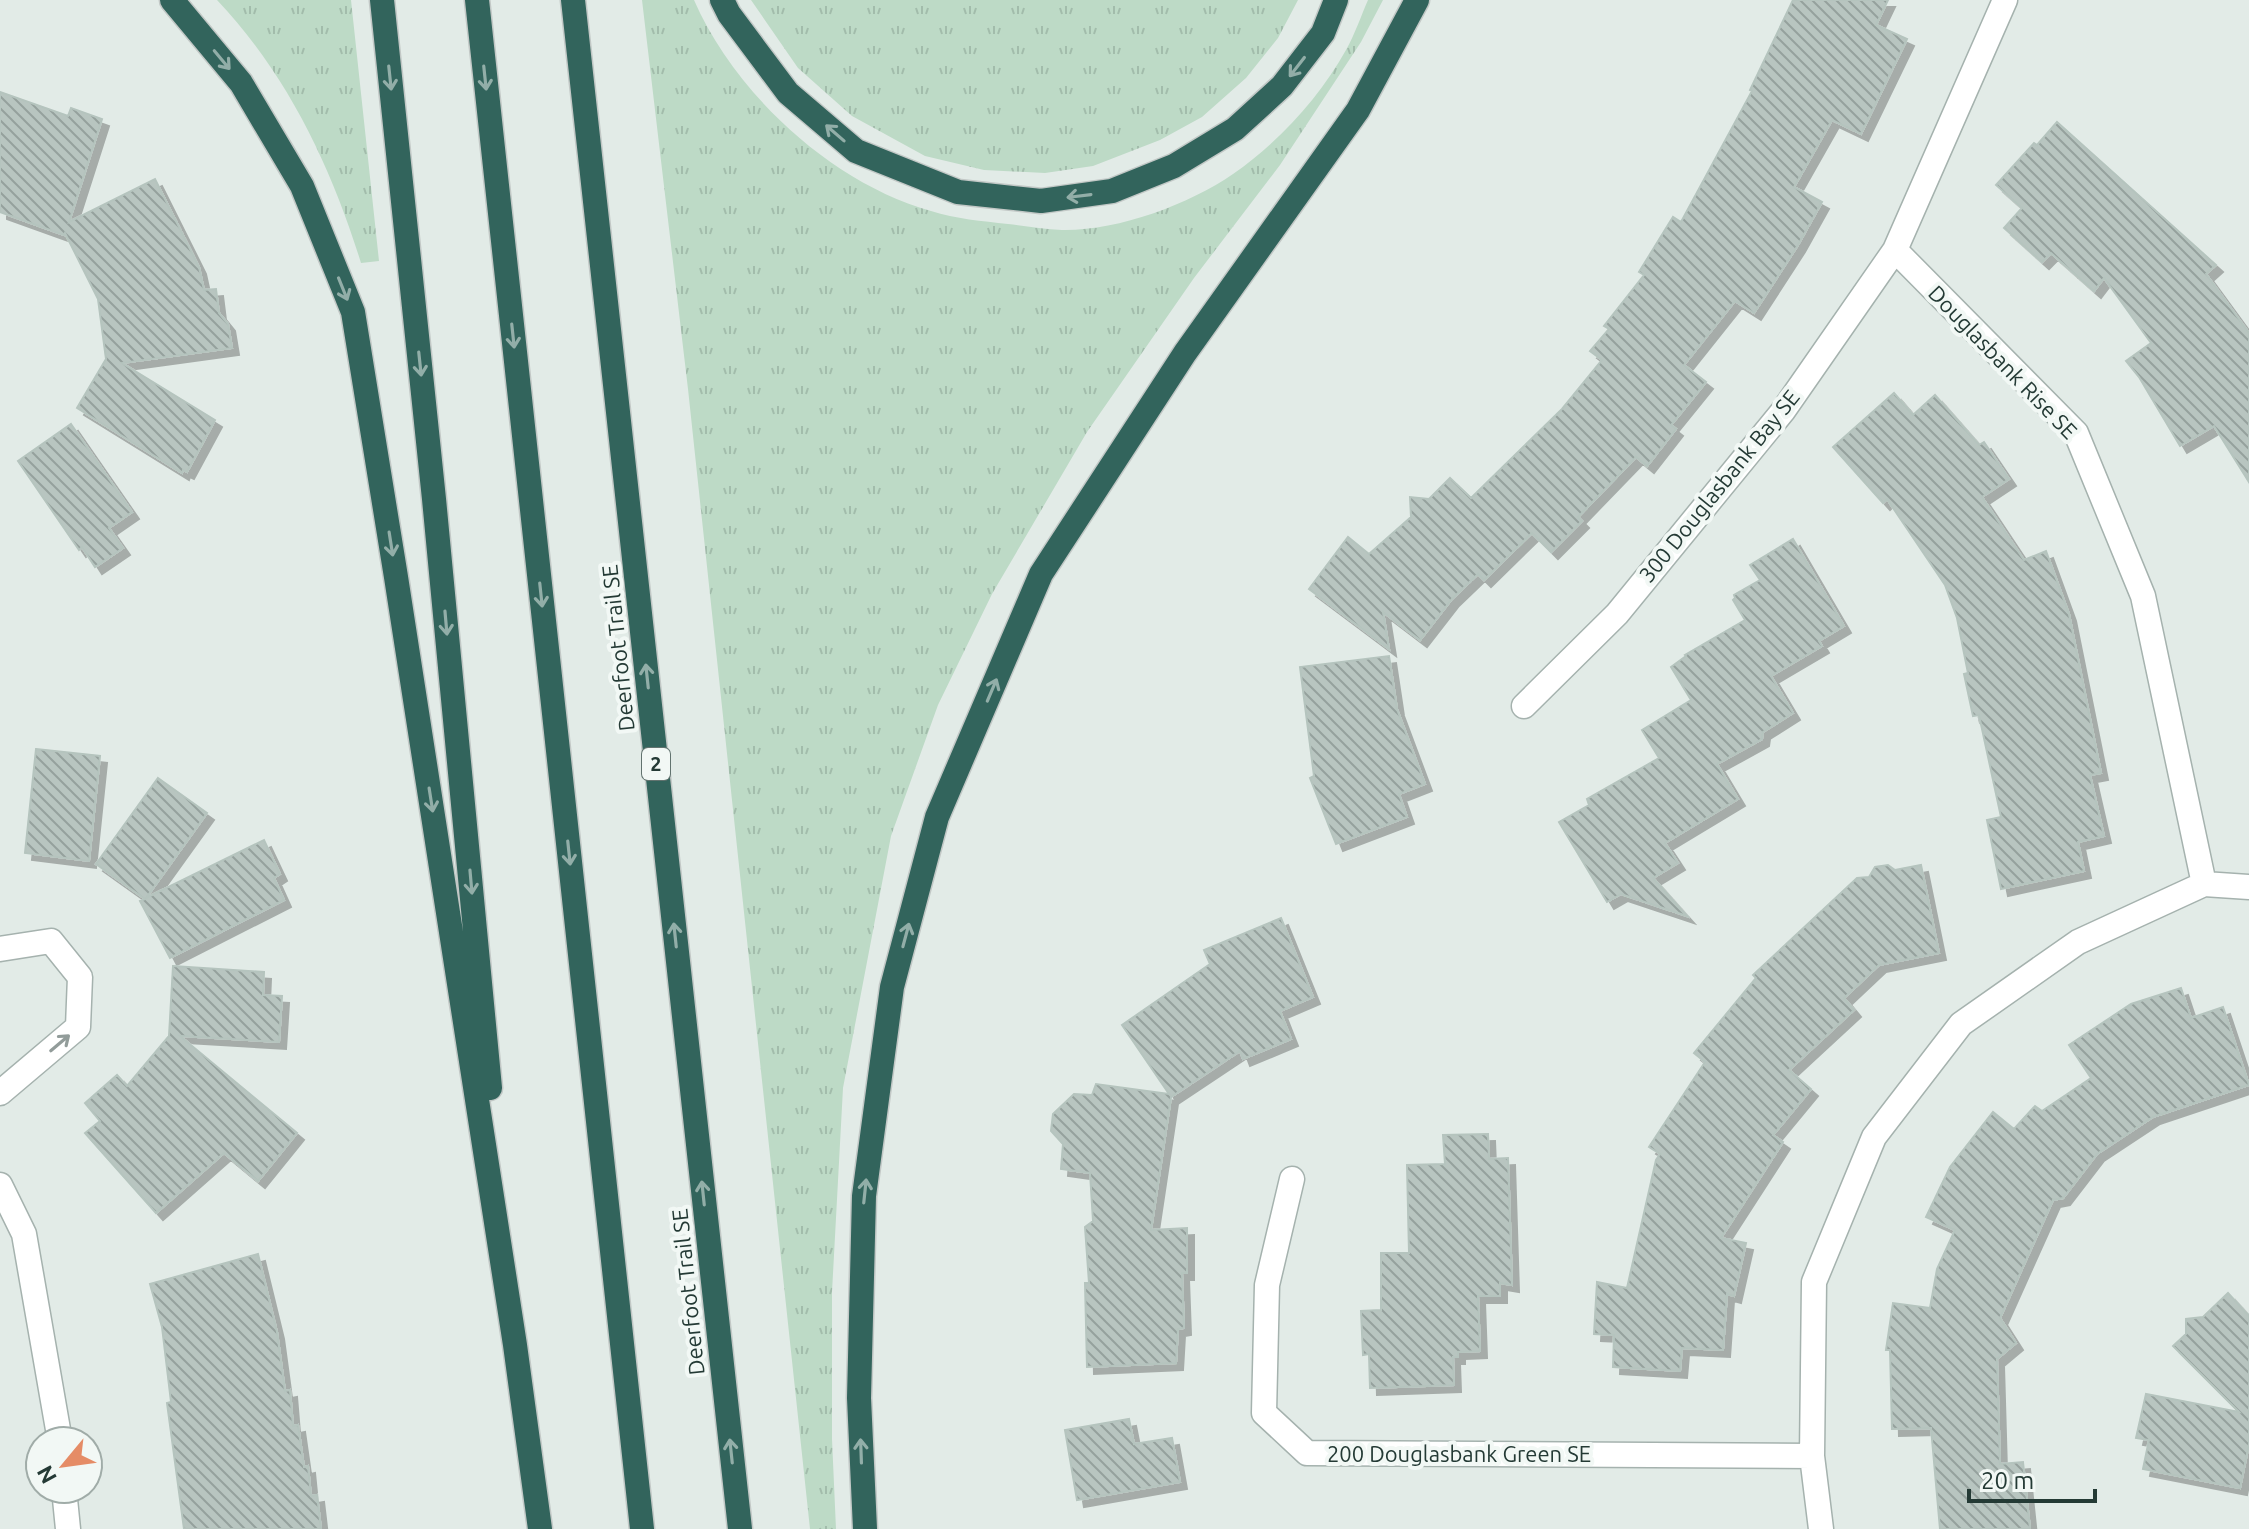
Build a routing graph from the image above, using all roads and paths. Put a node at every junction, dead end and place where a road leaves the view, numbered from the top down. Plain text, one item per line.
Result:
1 (172, 0) edge
2 (382, 0) edge
3 (477, 0) edge
4 (573, 0) edge
5 (722, 0) edge
6 (1336, 0) edge
7 (1417, 0) edge
8 (2005, 0) edge
9 (1895, 250) junction
10 (1524, 706) dead end
11 (2204, 884) junction
12 (2249, 887) edge
13 (0, 949) edge
14 (0, 1093) edge
15 (1292, 1179) dead end
16 (0, 1185) edge
17 (515, 1345) junction
18 (57, 1425) edge
19 (1812, 1456) junction
20 (66, 1505) edge
21 (68, 1529) edge
22 (540, 1529) edge
23 (642, 1529) edge
24 (740, 1529) edge
25 (865, 1529) edge
26 (1821, 1529) edge

1 -> 17 highway
2 -> 17 highway
3 -> 23 highway
24 -> 4 highway, Deerfoot Trail SE / 2
6 -> 5 highway
25 -> 7 highway
8 - 9 street
9 - 10 street, 300 Douglasbank Bay SE
9 - 11 street, Douglasbank Rise SE
11 - 12 street
11 - 19 street
14 -> 13 street
15 - 19 street, 200 Douglasbank Green SE
16 - 18 street
17 - 22 highway
19 - 26 street
20 - 21 street

